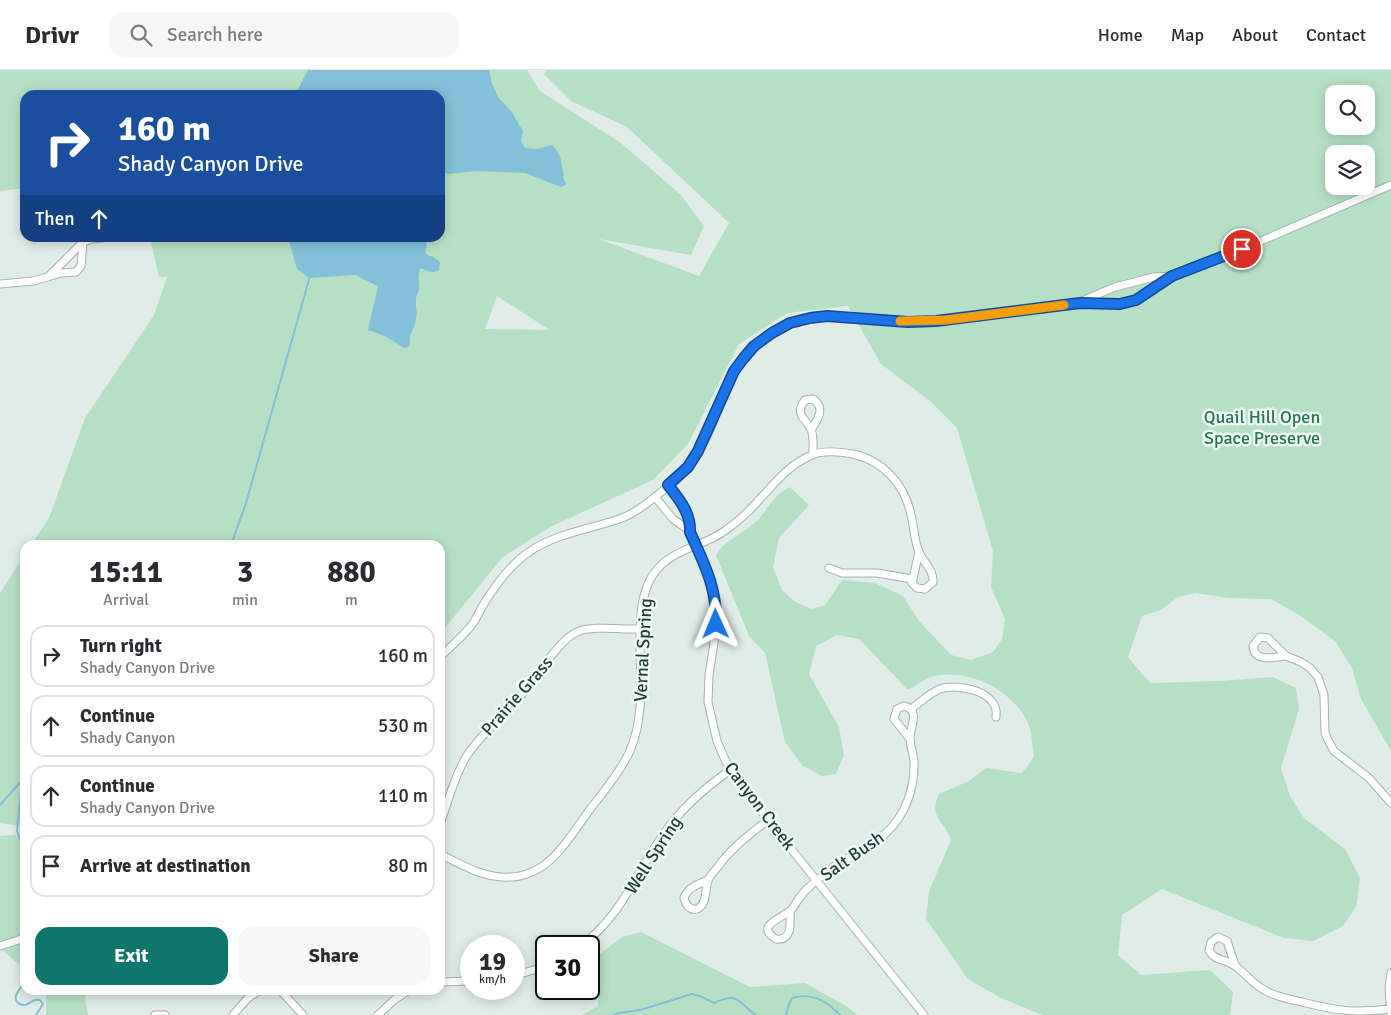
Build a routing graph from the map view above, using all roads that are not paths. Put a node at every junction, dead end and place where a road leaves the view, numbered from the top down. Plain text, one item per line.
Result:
1 (1391, 185) edge
2 (83, 242) joint
3 (1172, 276) junction
4 (48, 277) junction
5 (0, 284) edge
6 (1080, 303) junction
7 (811, 430) dead end
8 (813, 454) junction
9 (668, 485) junction
10 (655, 497) junction
11 (686, 512) junction
12 (675, 520) junction
13 (690, 532) junction
14 (696, 545) junction
15 (919, 552) junction
16 (829, 568) dead end
17 (912, 579) junction
18 (641, 629) junction
19 (445, 653) edge
20 (1286, 656) junction
21 (911, 710) junction
22 (996, 717) dead end
23 (910, 739) junction
24 (730, 770) junction
25 (1391, 803) edge
26 (445, 810) edge
27 (768, 820) junction
28 (445, 856) edge
29 (708, 880) dead end
30 (817, 880) junction
31 (790, 911) dead end
32 (594, 935) edge
33 (20, 940) edge
34 (0, 946) edge
35 (1235, 965) dead end
36 (1391, 973) edge
37 (460, 981) edge
38 (445, 982) edge
39 (252, 995) edge
40 (285, 995) edge
41 (402, 995) edge
42 (1390, 1011) edge
43 (155, 1015) edge
44 (165, 1015) edge
45 (233, 1015) edge
46 (303, 1015) edge
47 (378, 1015) edge
48 (924, 1015) edge

1 - 3 street
2 - 4 street
2 - 4 street
3 - 6 street
3 - 6 street
4 - 5 street
6 - 9 street
7 - 8 street
8 - 14 street, Vernal Spring
8 - 15 street, Vernal Spring
9 - 10 street
9 - 11 street, Canyon Creek
10 - 12 street, Canyon Creek
10 - 19 street
11 - 12 street
11 - 13 street, Canyon Creek
12 - 13 street, Canyon Creek
13 - 14 street, Canyon Creek
14 - 18 street, Vernal Spring
14 - 24 street, Canyon Creek
15 - 17 street, Vernal Spring
15 - 17 street, Vernal Spring
16 - 17 street
18 - 26 street, Prairie Grass
18 - 28 street, Vernal Spring
20 - 20 street
20 - 25 street
21 - 22 street
21 - 23 street, Salt Bush
21 - 23 street
23 - 30 street, Salt Bush
24 - 27 street, Canyon Creek
24 - 32 street, Well Spring
27 - 29 street
27 - 30 street, Canyon Creek
30 - 31 street, Salt Bush
30 - 48 street, Canyon Creek
33 - 34 street
35 - 42 street
36 - 42 street
37 - 38 street
39 - 45 street
40 - 46 street
41 - 47 street
43 - 44 street

